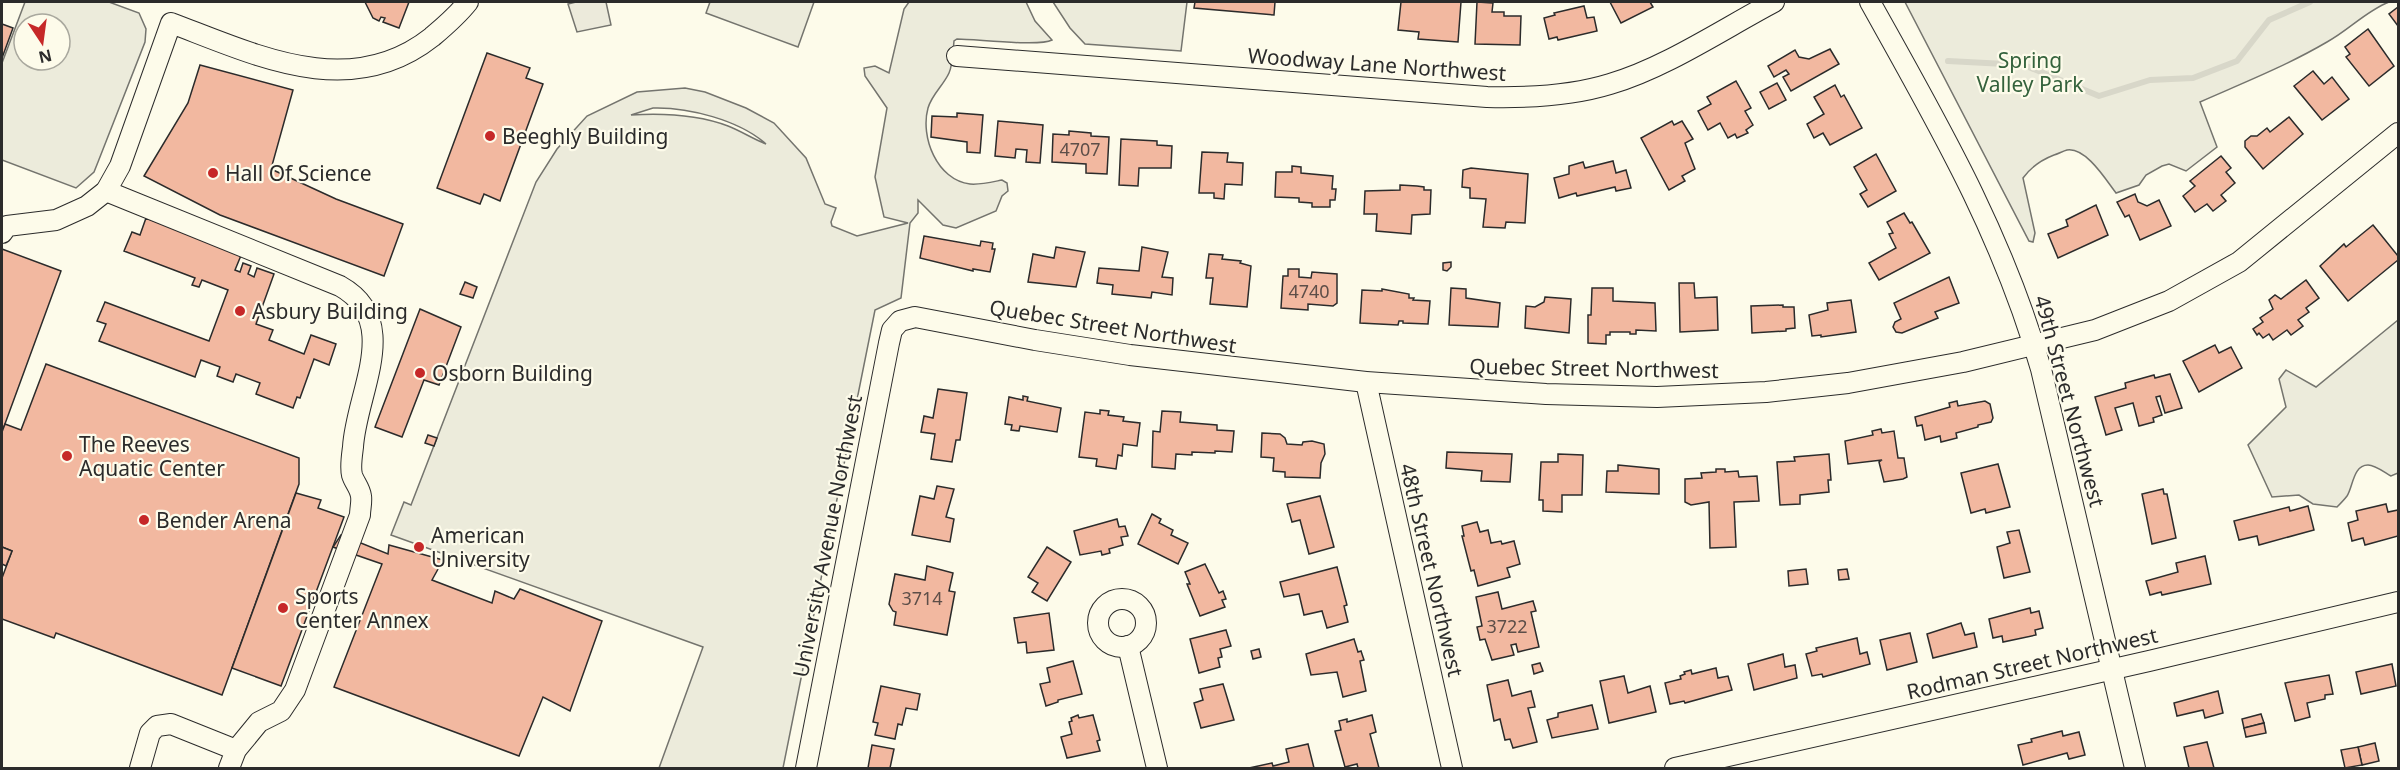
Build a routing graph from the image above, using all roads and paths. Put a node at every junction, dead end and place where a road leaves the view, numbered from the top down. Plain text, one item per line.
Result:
1 (468, 2) edge
2 (1774, 2) edge
3 (1870, 2) edge
4 (957, 56) dead end
5 (2398, 133) edge
6 (106, 191) junction
7 (2, 233) edge
8 (905, 318) joint
9 (2035, 345) junction
10 (1366, 382) junction
11 (2398, 602) edge
12 (1128, 646) dead end
13 (2112, 669) junction
14 (233, 759) edge
15 (140, 768) edge
16 (806, 768) edge
17 (1157, 768) edge
18 (1452, 768) edge
19 (1675, 768) edge
20 (2135, 768) edge

1 - 6 street
2 - 4 street, Woodway Lane Northwest
3 - 9 street, 49th Street Northwest
5 - 9 street, Quebec Street Northwest
6 - 7 street
6 - 14 street
8 - 10 street, Quebec Street Northwest
8 - 16 street, University Avenue Northwest
9 - 10 street, Quebec Street Northwest
9 - 13 street, 49th Street Northwest
10 - 18 street, 48th Street Northwest
11 - 13 street, Rodman Street Northwest
12 - 17 street
13 - 19 street, Rodman Street Northwest
13 - 20 street, 49th Street Northwest
14 - 15 street

